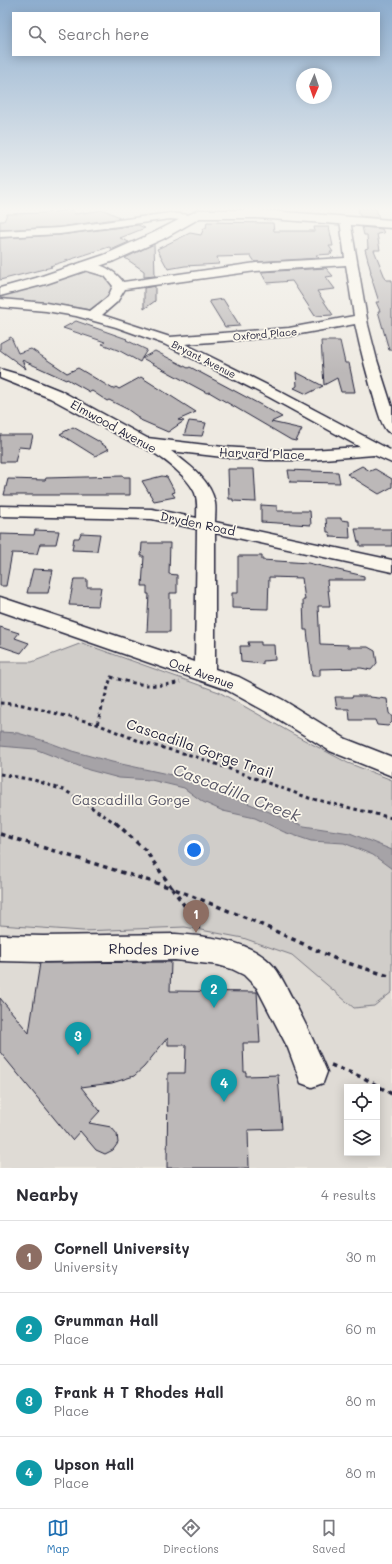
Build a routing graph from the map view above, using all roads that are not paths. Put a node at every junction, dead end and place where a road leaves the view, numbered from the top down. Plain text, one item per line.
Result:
1 (92, 264) edge
2 (304, 264) edge
3 (352, 264) edge
4 (85, 266) junction
5 (119, 286) junction
6 (0, 292) edge
7 (0, 303) edge
8 (92, 316) junction
9 (360, 319) junction
10 (169, 341) junction
11 (0, 373) edge
12 (392, 428) edge
13 (150, 443) junction
14 (375, 450) junction
15 (392, 458) edge
16 (0, 511) edge
17 (206, 525) junction
18 (392, 566) edge
19 (0, 604) edge
20 (205, 673) junction
21 (392, 767) edge
22 (0, 948) edge
23 (319, 1067) road end

1 - 4 main road
2 - 5 street
3 - 9 street
4 - 5 street
4 - 6 main road
5 - 8 street
7 - 8 street, Bryant Avenue
8 - 10 street, Bryant Avenue
9 - 10 street, Oxford Place
9 - 12 street
10 - 14 street, Bryant Avenue
11 - 13 street, Elmwood Avenue
13 - 14 street, Harvard Place
13 - 17 street, Elmwood Avenue
14 - 15 street, Bryant Avenue
16 - 17 street, Dryden Road
17 - 18 street, Dryden Road
17 - 20 street, Elmwood Avenue
19 - 20 street, Oak Avenue
20 - 21 street, Oak Avenue
22 - 23 street, Rhodes Drive

